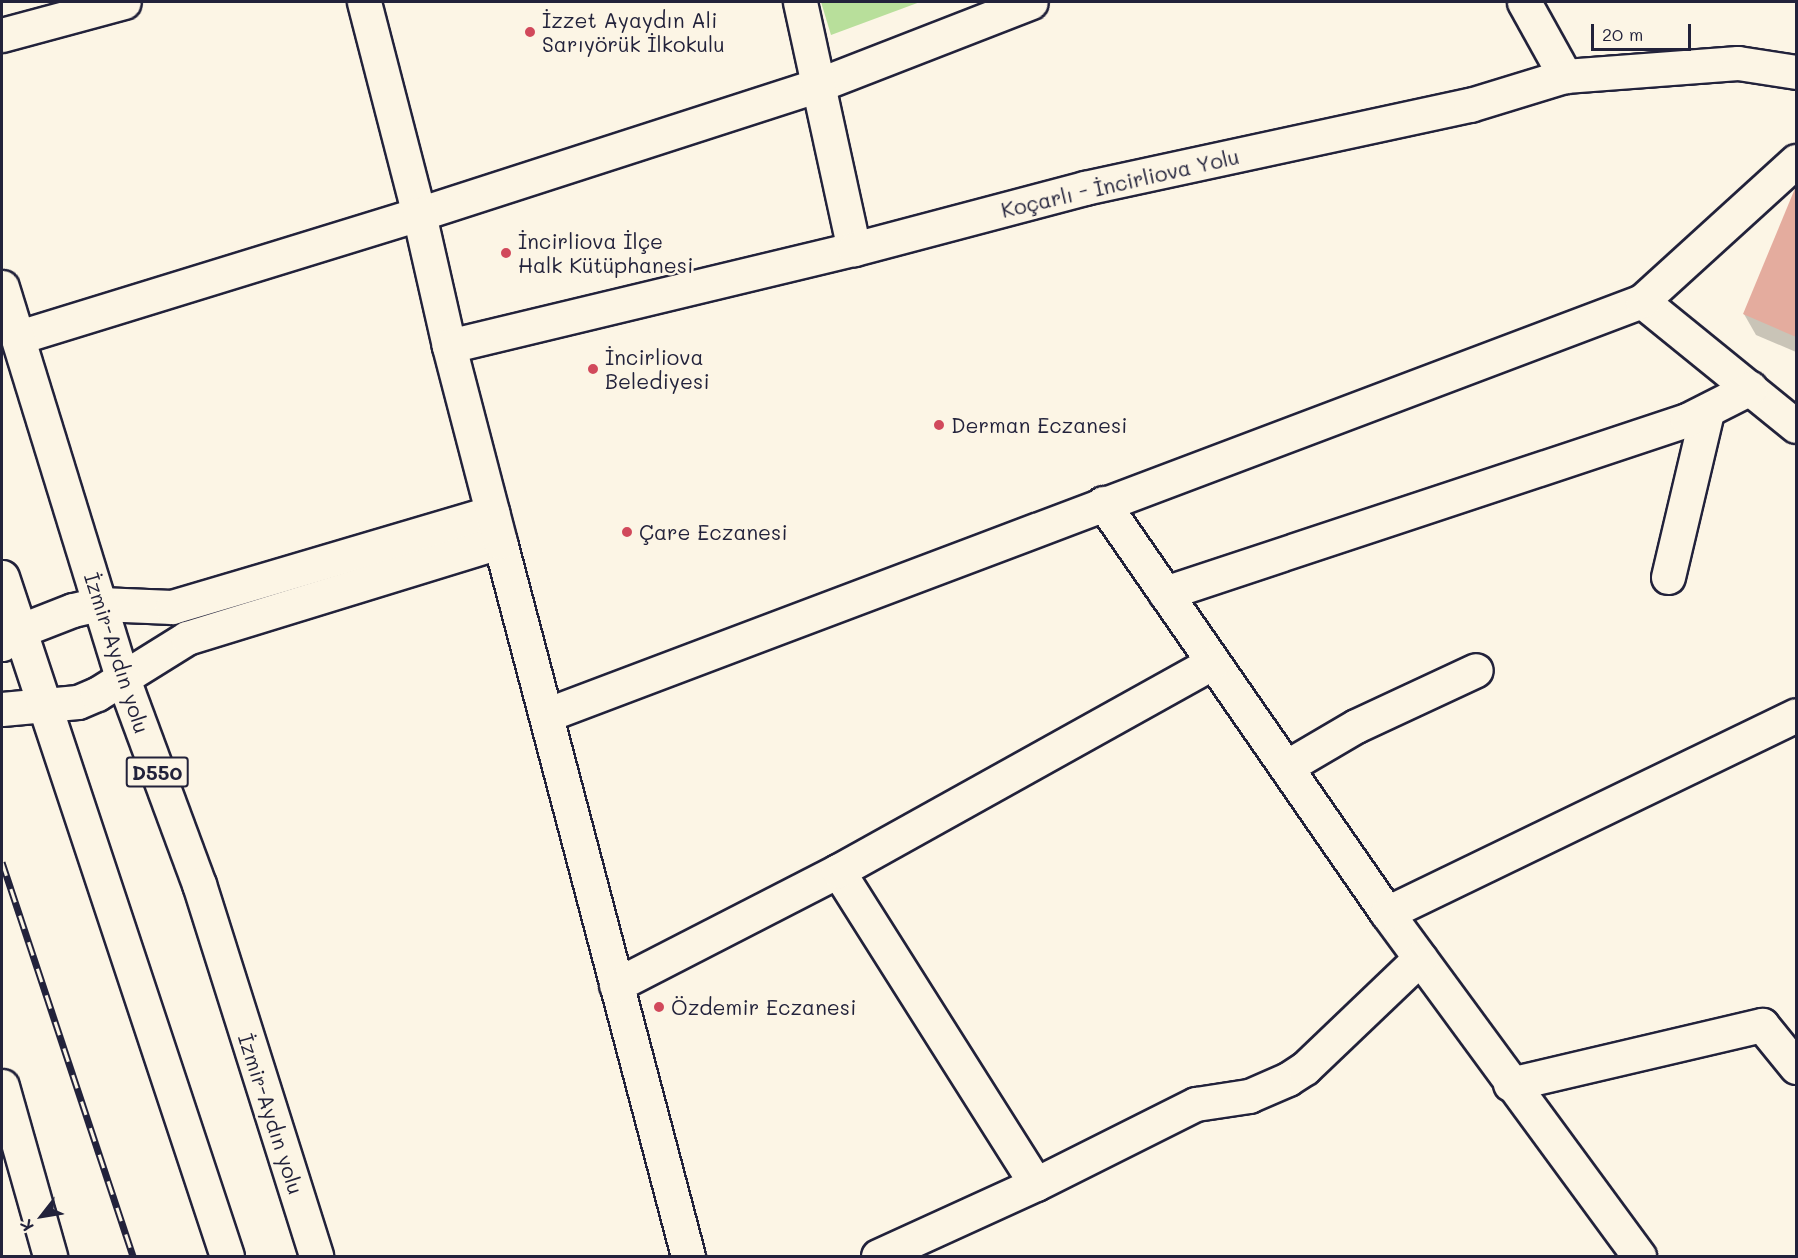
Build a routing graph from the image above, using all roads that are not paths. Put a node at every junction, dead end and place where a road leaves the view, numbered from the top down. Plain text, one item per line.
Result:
1 (124, 2) edge
2 (364, 2) edge
3 (800, 2) edge
4 (1031, 2) edge
5 (1524, 2) edge
6 (68, 9) edge
7 (2, 35) edge
8 (1797, 72) edge
9 (1565, 76) junction
10 (820, 84) junction
11 (1797, 160) edge
12 (418, 214) junction
13 (854, 249) junction
14 (2, 287) edge
15 (1642, 301) junction
16 (19, 337) junction
17 (449, 346) junction
18 (1750, 388) junction
19 (1707, 412) junction
20 (1797, 426) edge
21 (1103, 503) junction
22 (496, 527) junction
23 (2, 577) edge
24 (1668, 577) dead end
25 (1165, 593) junction
26 (100, 604) junction
27 (10, 637) edge
28 (1213, 662) junction
29 (1476, 670) dead end
30 (122, 676) junction
31 (44, 707) junction
32 (2, 709) edge
33 (546, 716) junction
34 (1797, 716) edge
35 (1286, 766) junction
36 (838, 871) junction
37 (1387, 913) junction
38 (1420, 958) junction
39 (616, 985) junction
40 (1797, 1067) edge
41 (1510, 1084) junction
42 (2, 1086) edge
43 (1036, 1184) junction
44 (50, 1257) edge
45 (227, 1257) edge
46 (316, 1257) edge
47 (688, 1257) edge
48 (878, 1257) edge
49 (1639, 1257) edge

1 - 6 main road
2 - 12 main road
3 - 10 main road
4 - 10 main road
5 - 9 main road
6 - 7 main road
8 - 9 main road, Koçarlı - İncirliova Yolu
9 - 13 main road, Koçarlı - İncirliova Yolu
10 - 12 main road
10 - 13 main road
11 - 15 main road
12 - 16 main road
12 - 17 main road
13 - 17 main road, Koçarlı - İncirliova Yolu
14 - 16 main road, İzmir-Aydın yolu / D550
15 - 18 main road
15 - 21 main road
16 - 26 main road, İzmir-Aydın yolu / D550
17 - 22 main road
18 - 19 main road
18 - 20 main road
19 - 24 main road
19 - 25 main road
21 - 25 main road
21 - 33 main road
22 - 26 main road
22 - 30 main road
22 - 33 main road
23 - 27 main road
25 - 28 main road
26 - 27 main road
26 - 30 main road, İzmir-Aydın yolu / D550
27 - 31 main road
28 - 35 main road
28 - 36 main road
29 - 35 main road
30 - 31 main road
30 - 46 main road, İzmir-Aydın yolu / D550
31 - 32 main road
31 - 45 main road
33 - 39 main road
34 - 37 main road
35 - 37 main road
36 - 39 main road
36 - 43 main road
37 - 38 main road
38 - 41 main road
38 - 43 main road
39 - 47 main road
40 - 41 main road
41 - 49 main road
42 - 44 main road
43 - 48 main road

